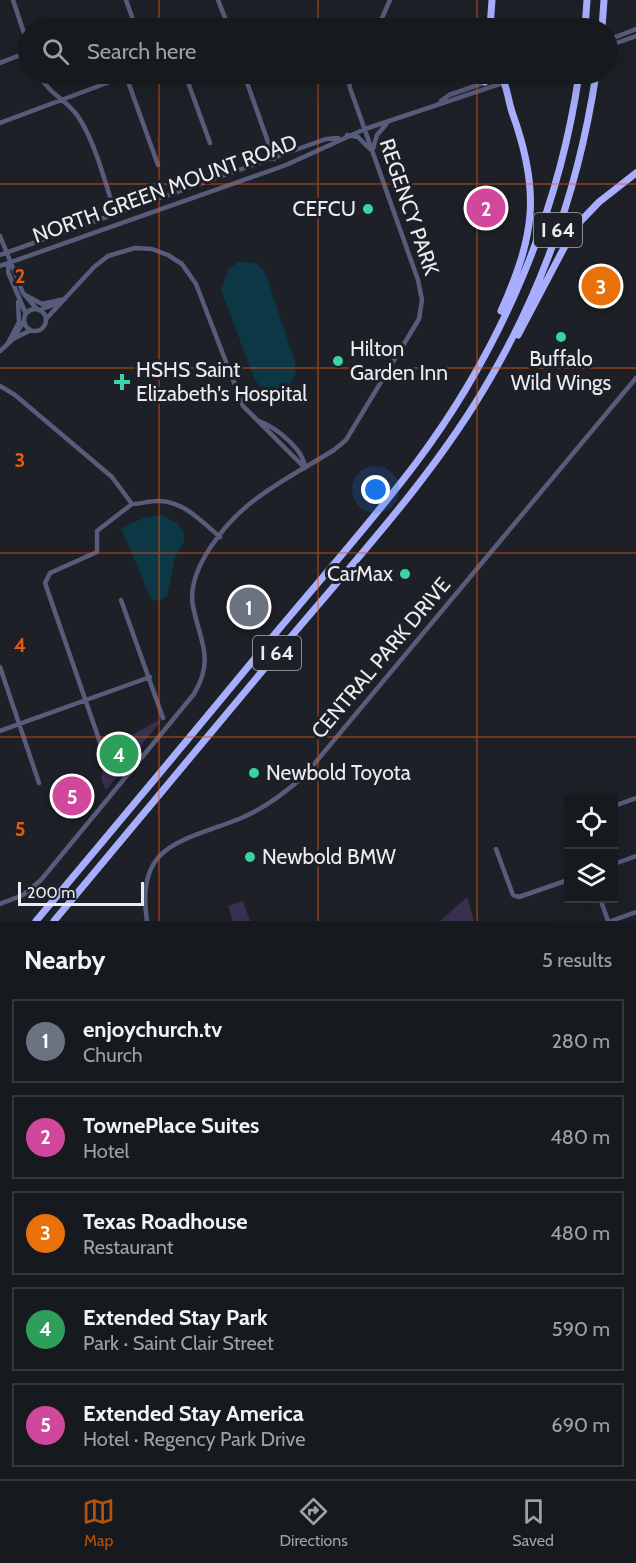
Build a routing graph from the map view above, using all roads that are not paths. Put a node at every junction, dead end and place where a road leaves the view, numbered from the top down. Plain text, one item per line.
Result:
1 (13, 0) edge
2 (126, 0) edge
3 (218, 0) edge
4 (390, 0) edge
5 (492, 0) edge
6 (587, 0) edge
7 (604, 0) edge
8 (19, 18) edge
9 (132, 18) edge
10 (225, 18) edge
11 (382, 18) edge
12 (491, 18) edge
13 (586, 18) edge
14 (603, 18) edge
15 (636, 29) edge
16 (636, 36) edge
17 (618, 38) edge
18 (618, 39) edge
19 (18, 56) edge
20 (0, 63) edge
21 (45, 84) edge
22 (104, 84) edge
23 (132, 84) edge
24 (189, 84) edge
25 (248, 84) edge
26 (349, 84) edge
27 (479, 84) edge
28 (489, 84) edge
29 (506, 84) edge
30 (577, 84) edge
31 (594, 84) edge
32 (60, 100) junction
33 (441, 101) junction
34 (391, 119) junction
35 (0, 123) edge
36 (365, 129) junction
37 (347, 135) junction
38 (340, 138) junction
39 (210, 143) dead end
40 (373, 152) junction
41 (274, 159) junction
42 (158, 165) dead end
43 (636, 173) edge
44 (116, 215) junction
45 (0, 236) edge
46 (3, 254) edge
47 (9, 263) junction
48 (0, 267) edge
49 (20, 295) junction
50 (63, 300) junction
51 (38, 309) junction
52 (26, 314) junction
53 (46, 319) junction
54 (24, 321) junction
55 (31, 330) junction
56 (493, 336) junction
57 (13, 339) junction
58 (8, 343) junction
59 (0, 351) edge
60 (491, 377) junction
61 (636, 378) edge
62 (0, 386) edge
63 (305, 468) junction
64 (132, 504) junction
65 (220, 537) junction
66 (121, 600) dead end
67 (0, 667) edge
68 (150, 677) junction
69 (86, 701) junction
70 (163, 718) dead end
71 (20, 724) junction
72 (0, 732) edge
73 (104, 751) dead end
74 (39, 783) dead end
75 (636, 798) edge
76 (618, 805) edge
77 (496, 849) dead end
78 (636, 856) edge
79 (618, 863) edge
80 (564, 881) edge
81 (602, 903) edge
82 (0, 904) edge
83 (636, 912) edge
84 (36, 921) edge
85 (54, 921) edge
86 (147, 921) edge
87 (609, 921) edge

1 - 8 street
2 - 9 street
3 - 10 street
4 - 11 street
5 - 12 highway
6 - 13 highway
7 - 14 highway
15 - 17 street
16 - 18 street
19 - 20 street
21 - 32 street
22 - 32 street
23 - 42 street
24 - 39 street
25 - 41 street
26 - 36 street, REGENCY PARK
27 - 33 street, NORTH GREEN MOUNT ROAD
28 - 33 street, NORTH GREEN MOUNT ROAD
29 - 56 highway
30 - 56 highway, I 64
31 - 60 highway, I 64
32 - 35 street
32 - 44 street
33 - 34 street, NORTH GREEN MOUNT ROAD
34 - 36 street, NORTH GREEN MOUNT ROAD
34 - 40 street
36 - 37 street, NORTH GREEN MOUNT ROAD
36 - 40 street, REGENCY PARK
37 - 38 street, NORTH GREEN MOUNT ROAD
37 - 40 street
38 - 41 street, NORTH GREEN MOUNT ROAD
38 - 47 street, NORTH GREEN MOUNT ROAD
40 - 63 street, REGENCY PARK
41 - 44 street, NORTH GREEN MOUNT ROAD
43 - 60 highway
44 - 46 street, NORTH GREEN MOUNT ROAD
45 - 46 street
46 - 47 street
47 - 48 street, NORTH GREEN MOUNT ROAD
47 - 49 street
49 - 50 street
49 - 51 street
49 - 52 street
49 - 58 street
50 - 51 street
50 - 53 street
50 - 63 street
51 - 52 street
51 - 53 street
52 - 54 street
53 - 55 street
54 - 55 street
54 - 57 street
55 - 57 street
56 - 84 highway, I 64
57 - 58 street
58 - 59 street
60 - 85 highway, I 64
61 - 86 street, CENTRAL PARK DRIVE
62 - 64 street
63 - 65 street, REGENCY PARK
64 - 65 street
64 - 69 street
65 - 82 street, REGENCY PARK
66 - 68 street
67 - 71 street
68 - 69 street
68 - 70 street
69 - 71 street
69 - 73 street
71 - 72 street
71 - 74 street
75 - 76 street
77 - 80 street
78 - 79 street
81 - 87 street
83 - 87 street

